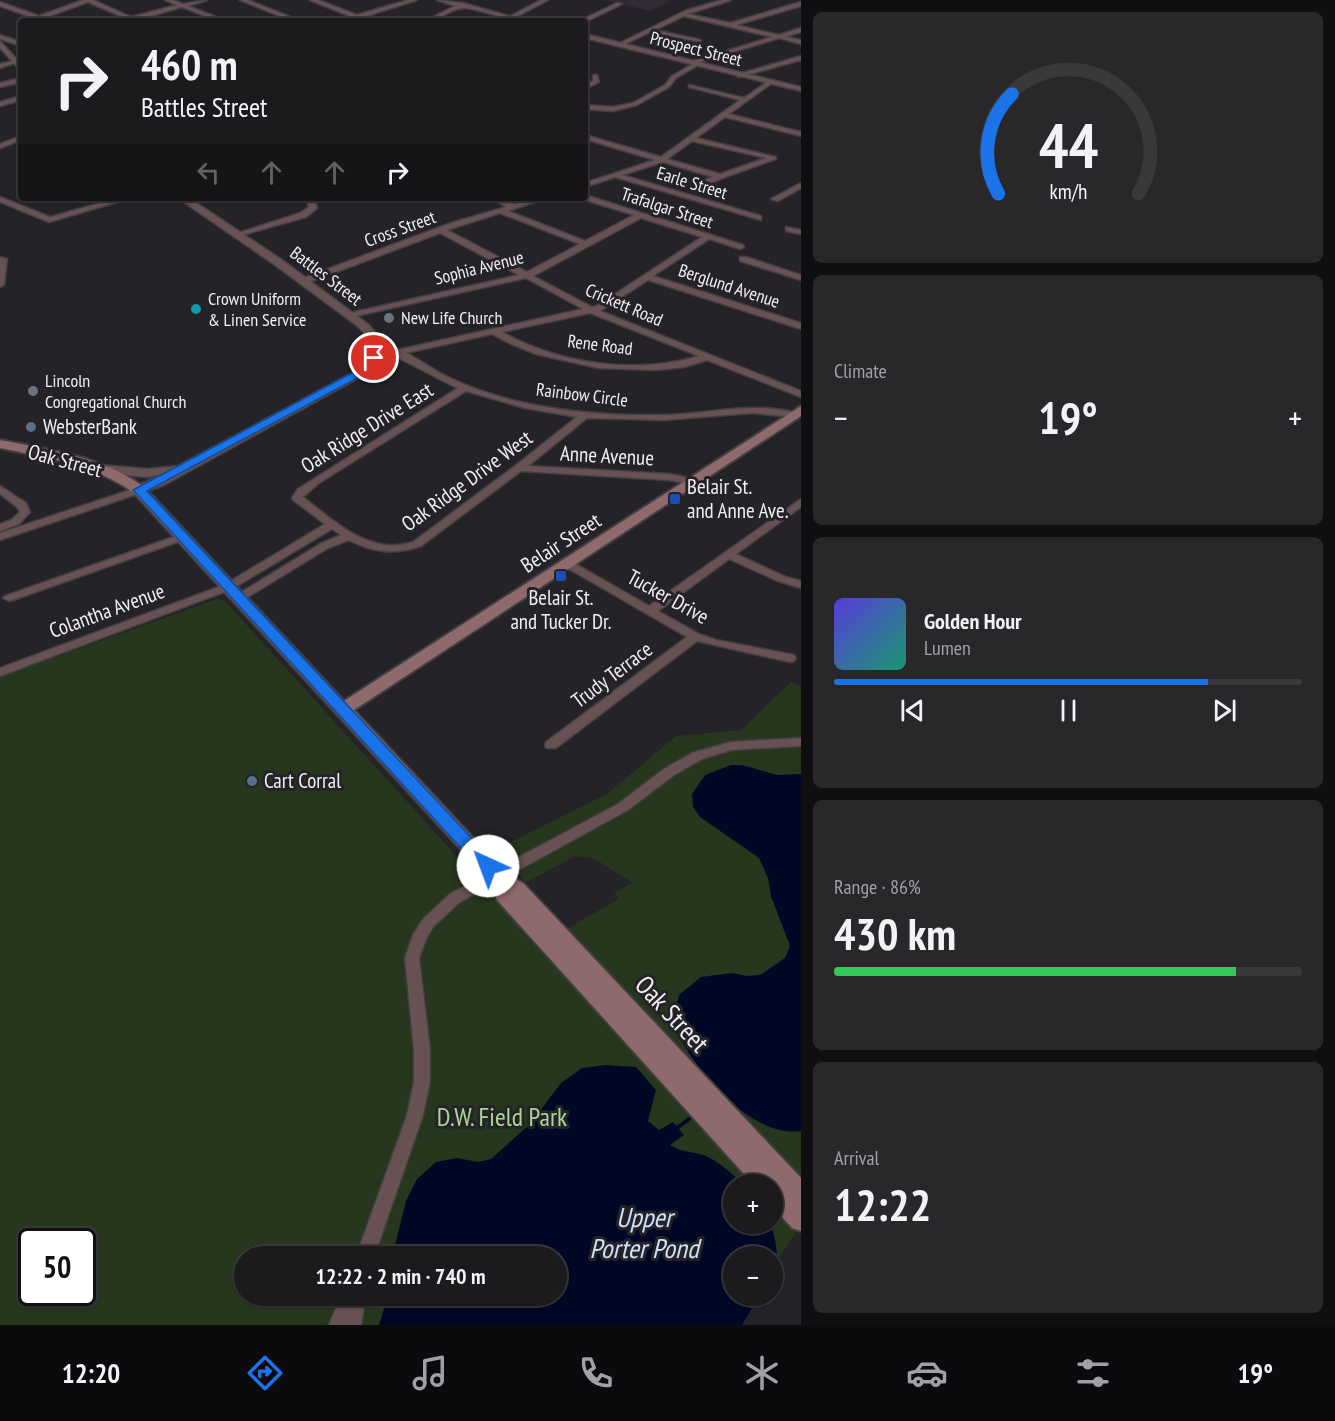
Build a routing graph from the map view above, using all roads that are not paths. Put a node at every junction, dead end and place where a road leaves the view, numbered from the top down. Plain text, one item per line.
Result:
1 (88, 0) edge
2 (168, 0) edge
3 (204, 0) edge
4 (243, 0) edge
5 (331, 0) edge
6 (414, 0) edge
7 (440, 0) edge
8 (474, 0) edge
9 (546, 0) edge
10 (728, 0) edge
11 (796, 0) edge
12 (316, 1) edge
13 (801, 3) edge
14 (0, 4) edge
15 (619, 4) dead end
16 (462, 5) junction
17 (182, 6) junction
18 (683, 14) junction
19 (357, 17) junction
20 (39, 18) joint
21 (126, 18) edge
22 (137, 18) edge
23 (215, 18) edge
24 (289, 18) edge
25 (354, 18) edge
26 (361, 18) edge
27 (434, 18) edge
28 (508, 18) edge
29 (513, 18) edge
30 (588, 18) edge
31 (729, 25) junction
32 (648, 30) junction
33 (801, 30) edge
34 (0, 37) edge
35 (588, 37) edge
36 (778, 37) junction
37 (699, 41) dead end
38 (801, 42) edge
39 (18, 45) edge
40 (619, 45) junction
41 (18, 46) edge
42 (3, 47) edge
43 (801, 58) edge
44 (15, 62) junction
45 (786, 62) junction
46 (695, 64) junction
47 (801, 65) edge
48 (0, 66) edge
49 (18, 66) edge
50 (740, 75) junction
51 (595, 76) dead end
52 (18, 81) edge
53 (770, 82) junction
54 (0, 85) edge
55 (588, 86) edge
56 (691, 86) dead end
57 (801, 88) edge
58 (18, 99) edge
59 (747, 99) junction
60 (0, 104) edge
61 (588, 107) edge
62 (724, 116) junction
63 (801, 134) edge
64 (588, 138) edge
65 (18, 139) edge
66 (692, 139) junction
67 (0, 146) edge
68 (661, 159) junction
69 (618, 176) junction
70 (719, 176) junction
71 (588, 184) edge
72 (700, 185) dead end
73 (801, 185) edge
74 (588, 198) edge
75 (0, 199) edge
76 (775, 199) dead end
77 (117, 201) edge
78 (188, 201) edge
79 (311, 201) edge
80 (502, 201) edge
81 (532, 201) edge
82 (13, 204) junction
83 (513, 207) junction
84 (0, 209) edge
85 (501, 210) junction
86 (640, 215) junction
87 (759, 218) dead end
88 (789, 229) dead end
89 (441, 230) junction
90 (801, 232) edge
91 (240, 234) junction
92 (707, 237) junction
93 (586, 244) junction
94 (740, 248) dead end
95 (0, 259) edge
96 (743, 259) dead end
97 (526, 276) junction
98 (647, 277) junction
99 (801, 278) edge
100 (304, 280) junction
101 (0, 285) edge
102 (591, 310) junction
103 (350, 316) junction
104 (801, 326) edge
105 (493, 331) junction
106 (377, 348) junction
107 (399, 352) junction
108 (707, 357) junction
109 (466, 387) junction
110 (801, 394) edge
111 (797, 412) edge
112 (585, 415) junction
113 (0, 444) edge
114 (194, 463) junction
115 (519, 468) junction
116 (100, 469) junction
117 (692, 481) junction
118 (0, 489) edge
119 (139, 490) junction
120 (801, 502) edge
121 (333, 524) junction
122 (0, 528) edge
123 (351, 535) junction
124 (0, 537) edge
125 (182, 537) junction
126 (728, 554) junction
127 (568, 564) junction
128 (801, 585) edge
129 (233, 592) junction
130 (9, 597) dead end
131 (651, 610) junction
132 (695, 637) junction
133 (790, 658) dead end
134 (0, 672) edge
135 (342, 710) junction
136 (801, 742) edge
137 (551, 745) dead end
138 (498, 877) junction
139 (748, 1150) junction
140 (762, 1174) edge
141 (783, 1198) edge
142 (800, 1212) edge
143 (369, 1246) edge
144 (346, 1306) edge
145 (355, 1306) edge
146 (338, 1325) edge
147 (352, 1325) edge

1 - 20 street
1 - 21 street
2 - 17 street
3 - 17 street
4 - 24 street
5 - 12 street
6 - 19 street
7 - 16 street
8 - 16 street
9 - 29 street
10 - 18 street
11 - 13 street
12 - 19 street
13 - 31 street
14 - 20 street
15 - 30 street
16 - 27 street
16 - 28 street
17 - 22 street
17 - 23 street
18 - 31 street
18 - 32 street
19 - 25 street
19 - 26 street
31 - 36 street
32 - 37 street
32 - 40 street
33 - 36 street
34 - 39 street
35 - 40 street, Prospect Street
36 - 38 street
36 - 46 street
40 - 46 street, Prospect Street
41 - 42 street
42 - 44 street
43 - 45 street
44 - 48 street
44 - 49 street
45 - 47 street
45 - 50 street
46 - 50 street, Prospect Street
46 - 61 street
50 - 53 street, Prospect Street
51 - 55 street
52 - 54 street
53 - 57 street, Prospect Street
53 - 59 street
56 - 59 street
58 - 60 street
59 - 62 street
62 - 63 street
62 - 66 street
64 - 68 street
65 - 67 street
66 - 68 street
66 - 70 street
68 - 69 street
68 - 70 street
69 - 71 street
69 - 87 street, Earle Street
70 - 72 street
73 - 76 street
74 - 86 street, Trafalgar Street
75 - 82 street
77 - 82 street
78 - 91 street, Battles Street
79 - 91 street
80 - 83 street
81 - 83 street, Cross Street
82 - 84 street
83 - 85 street, Cross Street
85 - 89 street, Cross Street
85 - 93 street
86 - 92 street, Trafalgar Street
86 - 93 street, Sophia Avenue
88 - 90 street
89 - 97 street, Crickett Road
89 - 100 street, Cross Street
91 - 100 street, Battles Street
92 - 94 street, Trafalgar Street
92 - 98 street
93 - 97 street, Sophia Avenue
95 - 101 street
96 - 99 street
97 - 102 street, Crickett Road
97 - 103 street, Sophia Avenue
98 - 102 street
98 - 104 street, Berglund Avenue
100 - 103 street, Battles Street
102 - 105 street
102 - 108 street, Crickett Road
103 - 106 street, Battles Street
105 - 107 street
105 - 108 street, Rene Road
106 - 107 street, Rainbow Circle
106 - 114 street
107 - 109 street, Rainbow Circle
108 - 110 street, Crickett Road
109 - 112 street, Rainbow Circle
109 - 121 street, Oak Ridge Drive East
111 - 112 street, Rainbow Circle
111 - 117 main road, Belair Street
112 - 115 street, Oak Ridge Drive West
113 - 116 main road, Oak Street
114 - 116 street
114 - 119 street
115 - 117 street, Anne Avenue
115 - 123 street, Oak Ridge Drive West
116 - 119 main road, Oak Street
117 - 127 main road, Belair Street
118 - 122 street
119 - 124 street
119 - 125 main road, Oak Street
120 - 126 street
121 - 123 street, Oak Ridge Drive West
121 - 129 street
123 - 129 street
125 - 129 main road, Oak Street
125 - 130 street
126 - 128 street
126 - 131 street
127 - 131 street, Tucker Drive
127 - 135 main road, Belair Street
129 - 134 street, Colantha Avenue
129 - 135 main road, Oak Street
131 - 132 street, Tucker Drive
132 - 133 street, Tucker Drive
132 - 137 street, Trudy Terrace
135 - 138 main road, Oak Street
136 - 138 street
138 - 139 main road, Oak Street
138 - 143 street
139 - 140 main road, Oak Street
139 - 142 main road, Oak Street
141 - 142 main road, Oak Street
144 - 146 street
145 - 147 street

